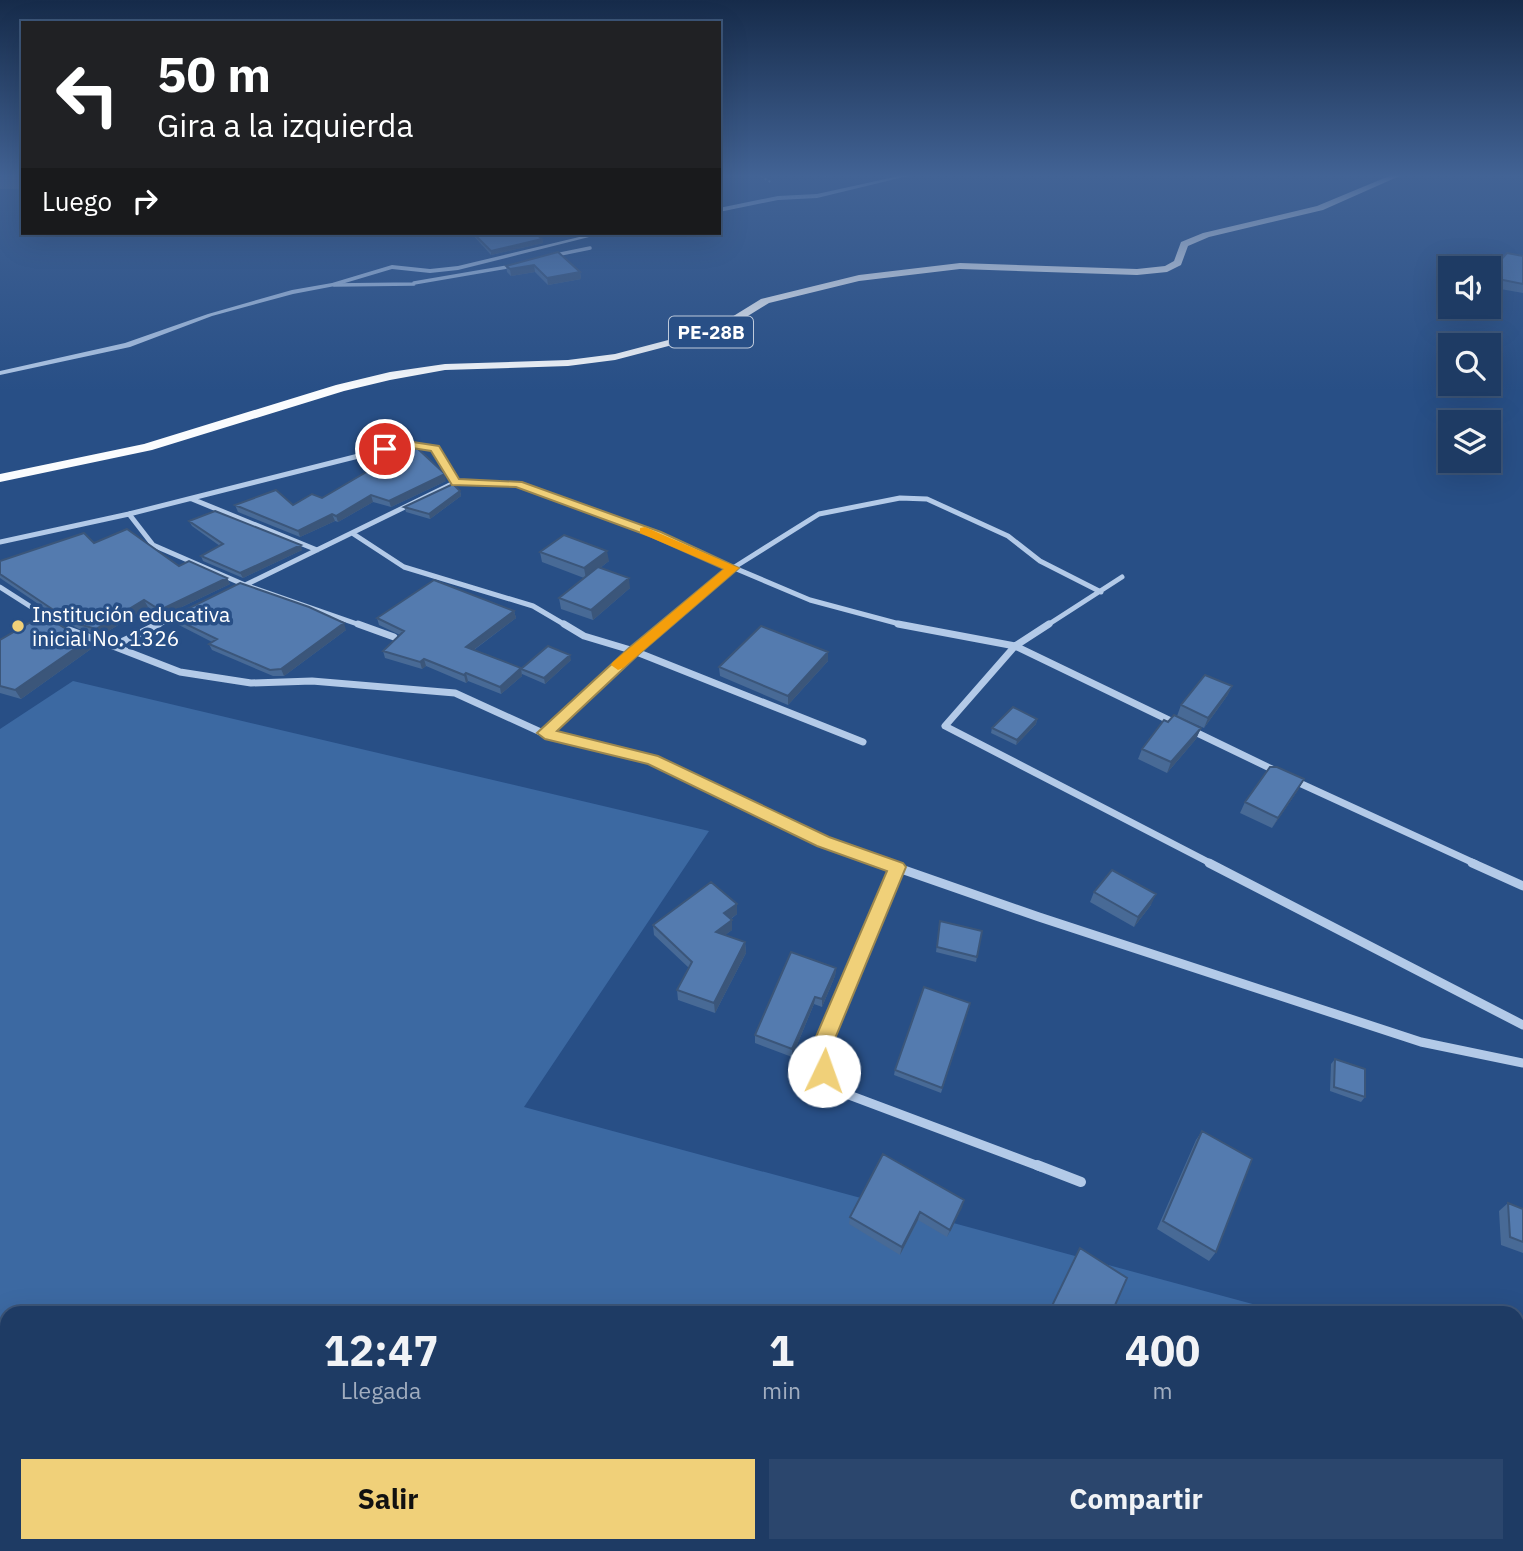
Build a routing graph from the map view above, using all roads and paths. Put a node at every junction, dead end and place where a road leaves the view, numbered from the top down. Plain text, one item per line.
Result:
1 (547, 246) edge
2 (1183, 246) edge
3 (590, 248) dead end
4 (544, 257) edge
5 (517, 265) edge
6 (333, 285) junction
7 (0, 373) edge
8 (0, 478) edge
9 (456, 482) junction
10 (192, 499) junction
11 (129, 514) junction
12 (352, 533) junction
13 (0, 542) edge
14 (317, 550) junction
15 (733, 568) junction
16 (1122, 578) dead end
17 (245, 585) junction
18 (0, 587) edge
19 (233, 591) edge
20 (1101, 592) junction
21 (183, 613) edge
22 (54, 622) edge
23 (65, 628) edge
24 (394, 637) edge
25 (113, 646) junction
26 (1014, 646) junction
27 (634, 651) junction
28 (545, 733) junction
29 (863, 743) dead end
30 (897, 867) junction
31 (1523, 886) edge
32 (1523, 1025) edge
33 (1523, 1063) edge
34 (1081, 1182) dead end

1 - 6 street
2 - 8 highway, PE-28B
3 - 4 street
5 - 6 street
6 - 7 street
9 - 10 street
9 - 12 street
9 - 15 street
10 - 11 street
10 - 14 street
11 - 13 street
11 - 17 street
12 - 14 street
12 - 27 street
14 - 17 street
15 - 20 street
15 - 26 street
15 - 27 street
16 - 20 street
17 - 19 street
17 - 24 street
18 - 22 street
20 - 26 street
21 - 25 street
23 - 25 street
25 - 28 street
26 - 31 street
26 - 32 street
27 - 28 street
27 - 29 street
28 - 30 street
30 - 33 street
30 - 34 street

